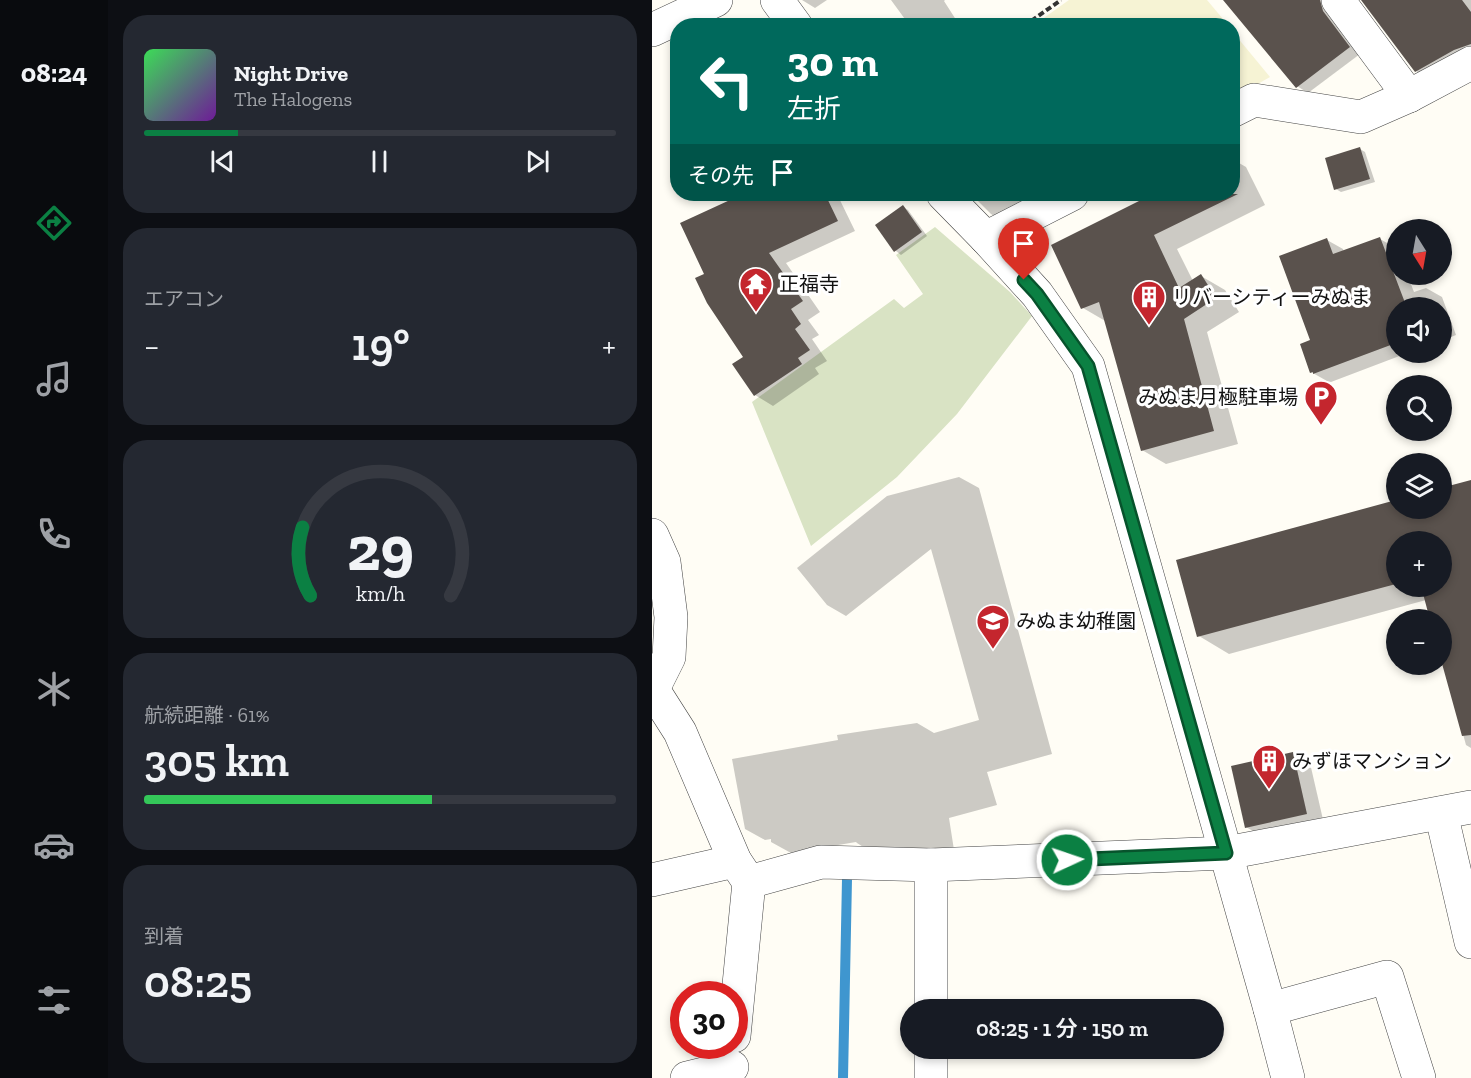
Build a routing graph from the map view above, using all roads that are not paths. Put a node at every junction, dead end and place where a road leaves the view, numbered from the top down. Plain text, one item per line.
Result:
1 (716, 0) edge
2 (777, 0) edge
3 (1338, 0) edge
4 (678, 18) edge
5 (790, 18) edge
6 (670, 22) edge
7 (652, 30) edge
8 (1471, 63) edge
9 (1409, 96) junction
10 (1240, 107) edge
11 (950, 201) edge
12 (1058, 201) edge
13 (986, 238) junction
14 (652, 535) edge
15 (653, 689) edge
16 (1456, 810) edge
17 (1226, 853) junction
18 (931, 865) junction
19 (742, 871) junction
20 (652, 880) edge
21 (1471, 942) edge
22 (737, 981) edge
23 (931, 999) edge
24 (1270, 1009) junction
25 (729, 1059) edge
26 (931, 1059) edge
27 (687, 1078) edge
28 (931, 1078) edge
29 (1288, 1078) edge
30 (1419, 1078) edge

1 - 4 street
2 - 5 street
3 - 9 street
6 - 7 street
8 - 9 street
9 - 10 street
11 - 13 street
12 - 13 street
13 - 17 street
14 - 15 street
15 - 19 street
16 - 17 street
16 - 21 street
17 - 18 street
17 - 24 street
18 - 19 street
18 - 23 street
19 - 20 street
19 - 22 street
24 - 29 street
24 - 30 street
25 - 27 street
26 - 28 street

